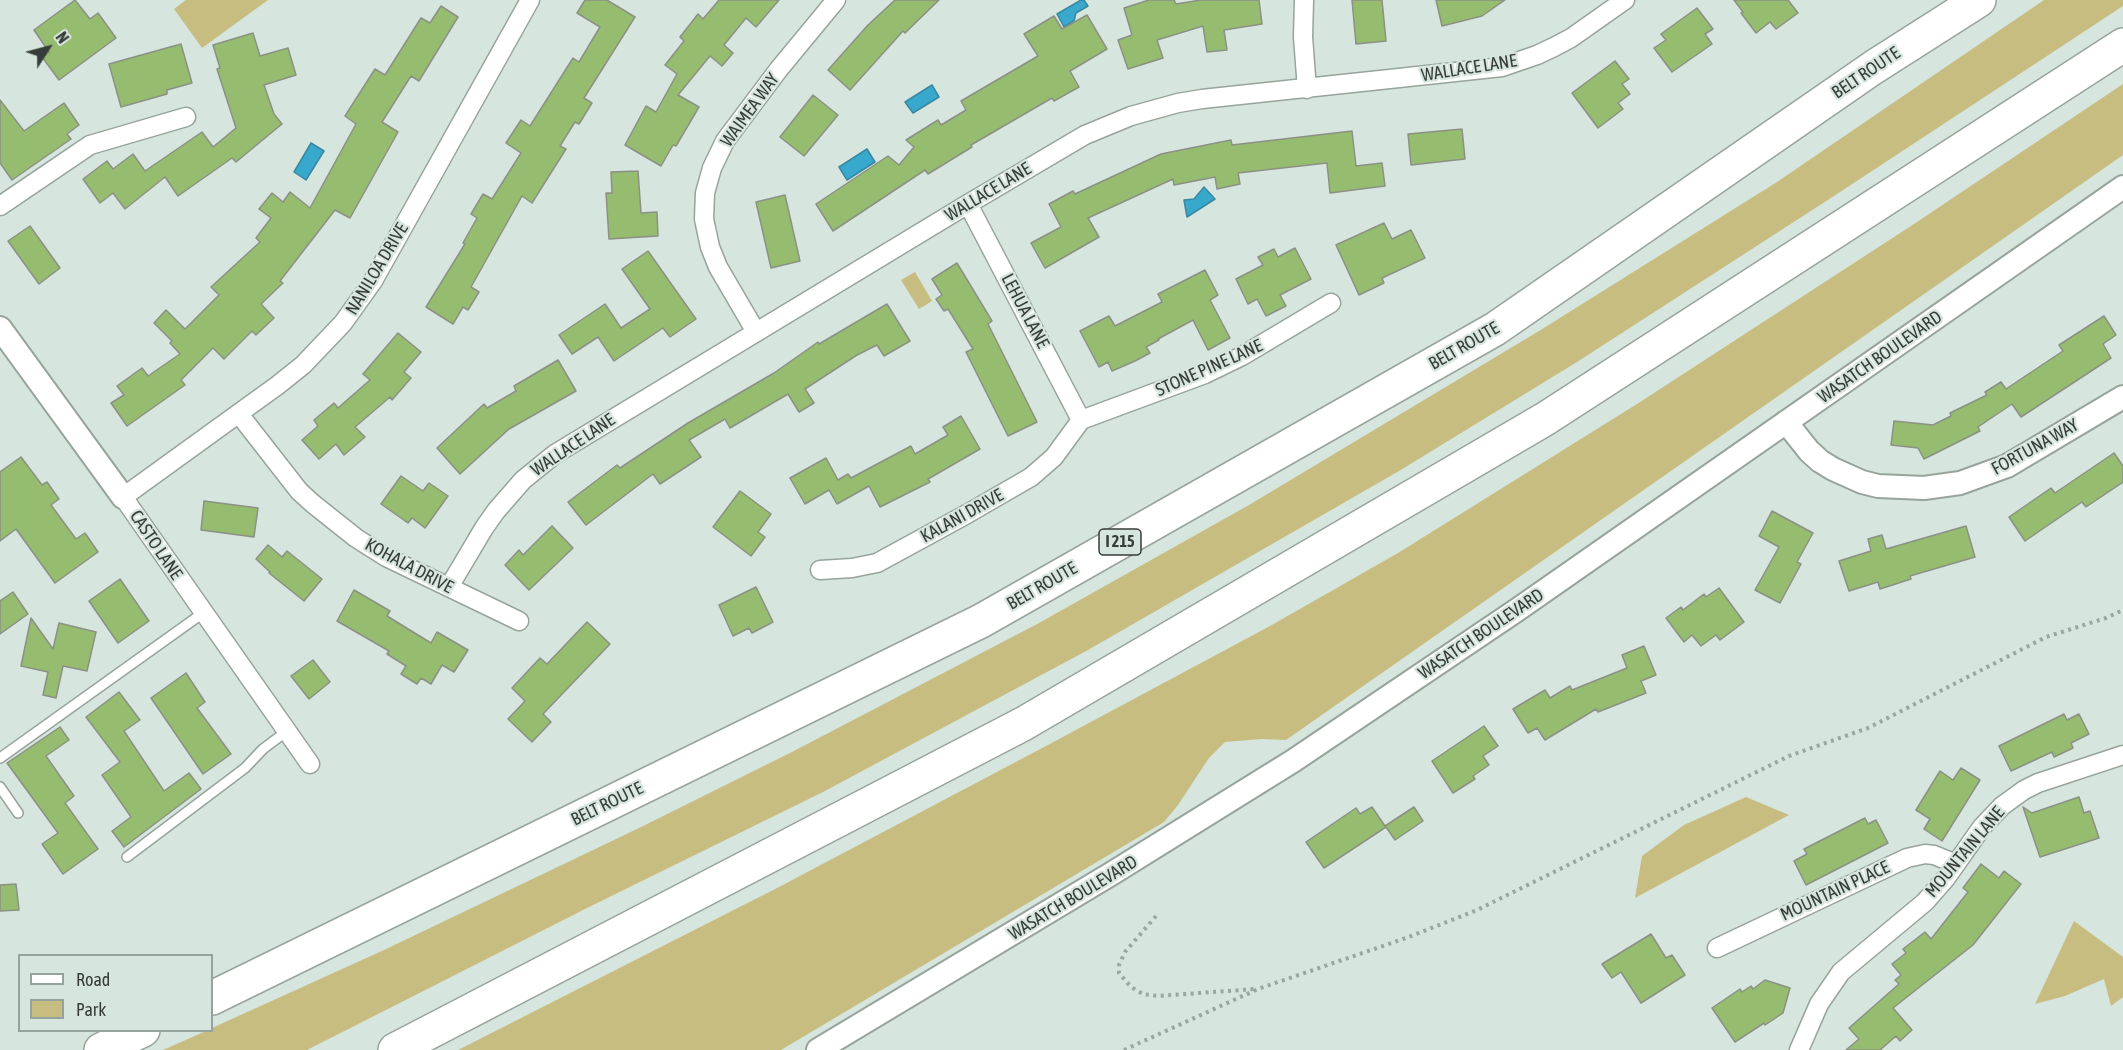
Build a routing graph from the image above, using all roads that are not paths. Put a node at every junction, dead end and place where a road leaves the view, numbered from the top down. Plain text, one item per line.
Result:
1 (530, 0) edge
2 (836, 0) edge
3 (1304, 0) edge
4 (1624, 0) edge
5 (1980, 0) edge
6 (2123, 45) edge
7 (1307, 88) junction
8 (186, 117) dead end
9 (2123, 187) edge
10 (968, 204) junction
11 (0, 206) edge
12 (1331, 303) dead end
13 (0, 328) edge
14 (756, 332) junction
15 (2123, 397) edge
16 (239, 414) junction
17 (1081, 420) junction
18 (1786, 422) junction
19 (123, 497) junction
20 (820, 570) dead end
21 (449, 587) junction
22 (202, 613) junction
23 (519, 621) dead end
24 (287, 731) junction
25 (2123, 756) edge
26 (0, 758) edge
27 (310, 764) dead end
28 (0, 787) edge
29 (18, 813) dead end
30 (127, 856) dead end
31 (1956, 864) junction
32 (1716, 948) dead end
33 (213, 998) edge
34 (138, 1032) edge
35 (101, 1050) edge
36 (395, 1050) edge
37 (818, 1050) edge
38 (1798, 1050) edge

1 - 16 street, NANILOA DRIVE
2 - 14 street, WAIMEA WAY
3 - 7 street
4 - 7 street, WALLACE LANE
5 - 33 highway, BELT ROUTE / I 215
6 - 36 highway
7 - 10 street, WALLACE LANE
8 - 11 street
9 - 18 street, WASATCH BOULEVARD
10 - 14 street, WALLACE LANE
10 - 17 street, LEHUA LANE
12 - 17 street, STONE PINE LANE
13 - 19 street, CASTO LANE
14 - 21 street, WALLACE LANE
15 - 18 street, FORTUNA WAY
16 - 19 street, NANILOA DRIVE
16 - 21 street, KOHALA DRIVE
17 - 20 street, KALANI DRIVE
18 - 37 street, WASATCH BOULEVARD
19 - 22 street, CASTO LANE
21 - 23 street, KOHALA DRIVE
22 - 24 street, CASTO LANE
22 - 26 lane
24 - 27 street, CASTO LANE
24 - 30 lane
25 - 31 street, MOUNTAIN LANE
28 - 29 lane
31 - 32 street, MOUNTAIN PLACE
31 - 38 street, MOUNTAIN LANE
34 - 35 highway

